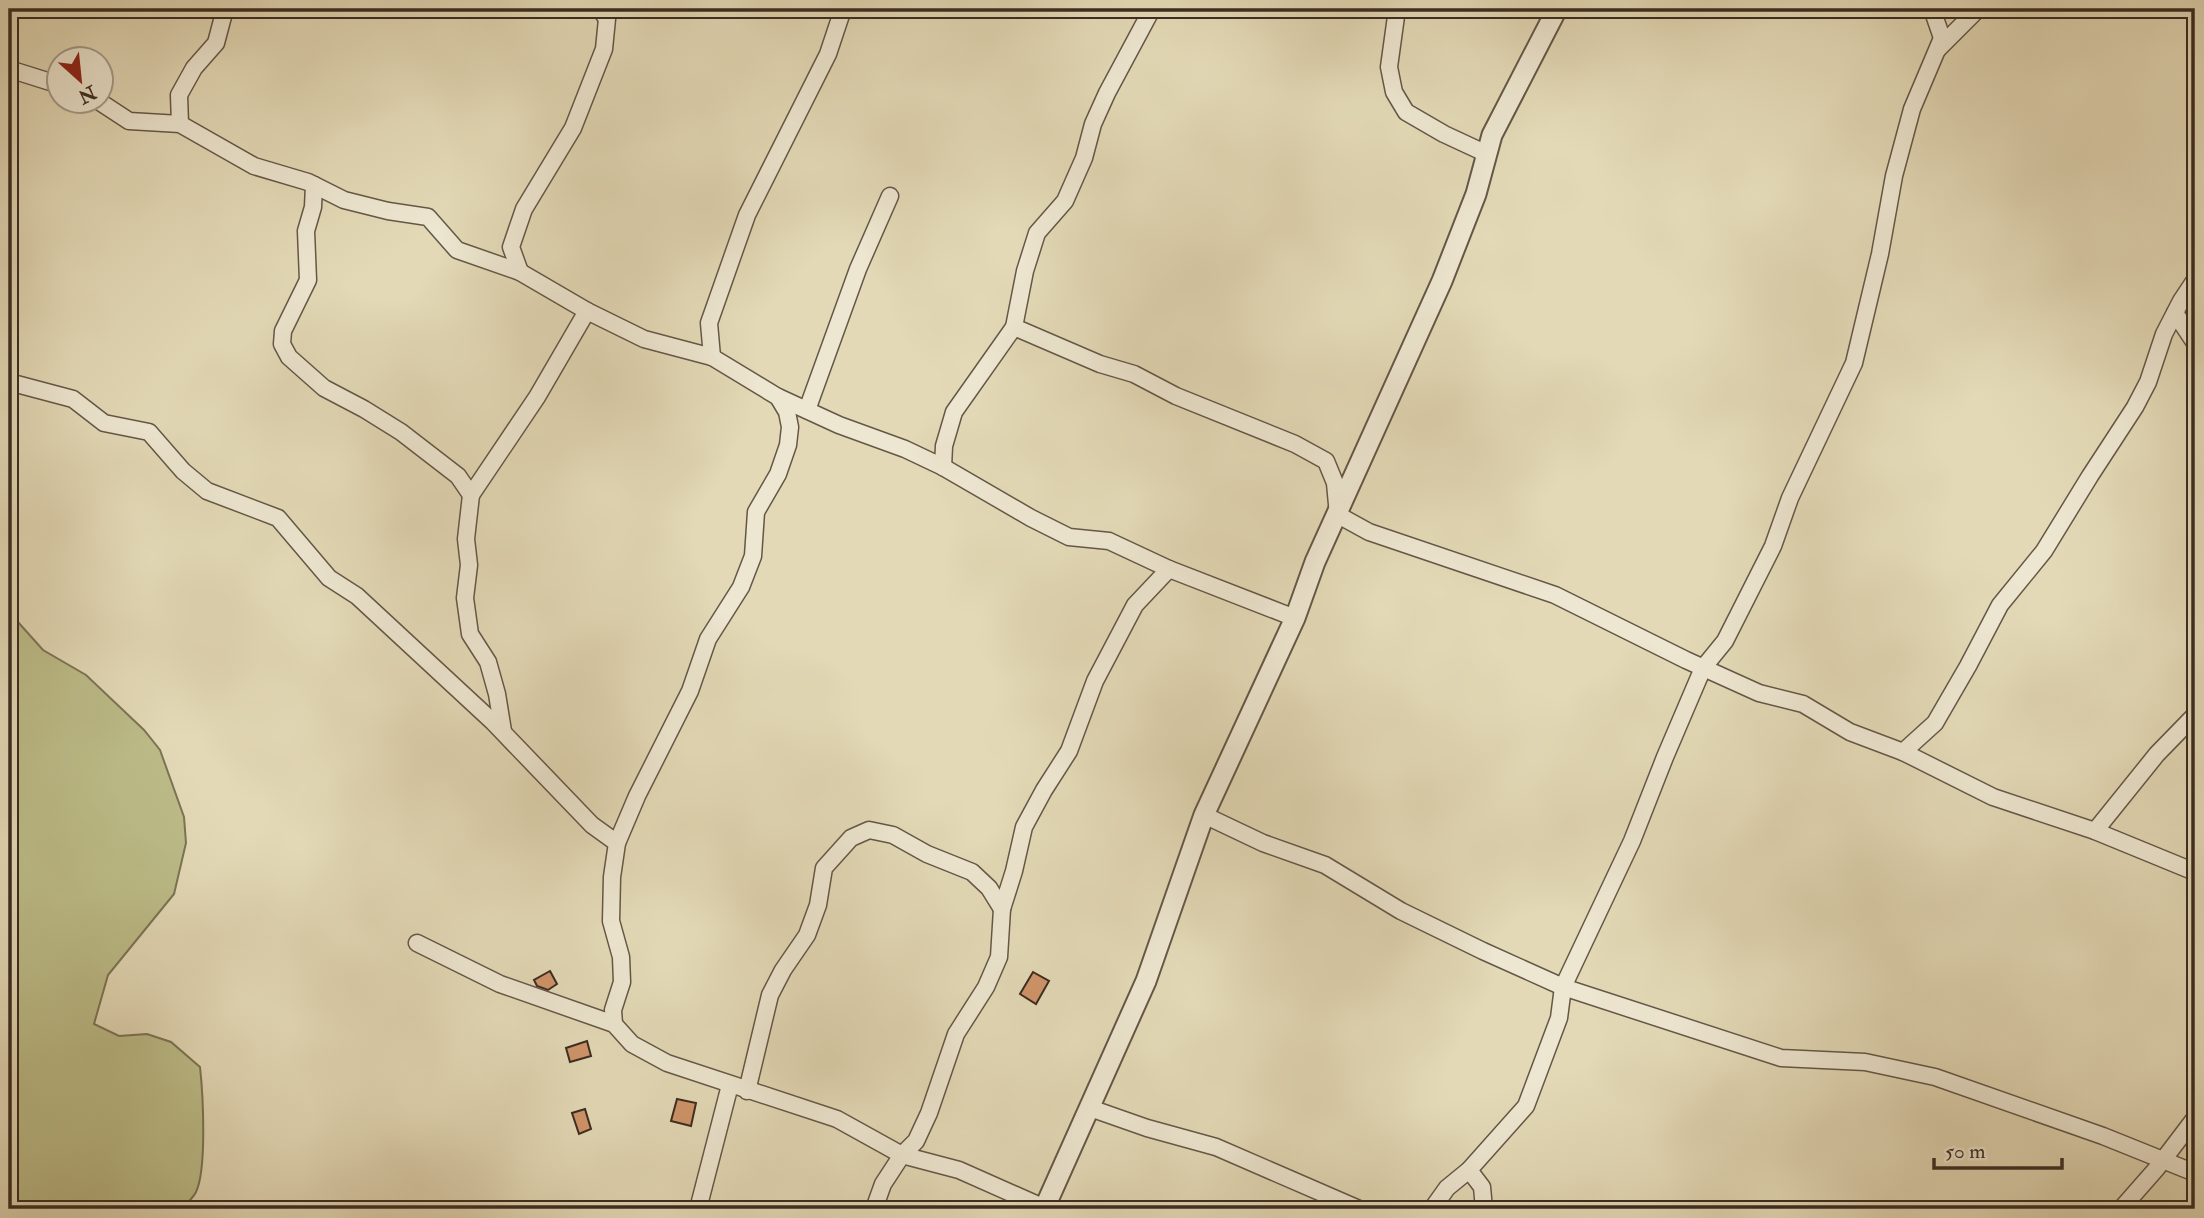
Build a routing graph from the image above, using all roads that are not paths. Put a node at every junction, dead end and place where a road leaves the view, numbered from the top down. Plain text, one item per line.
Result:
1 (225, 9) edge
2 (843, 9) edge
3 (1152, 9) edge
4 (1397, 9) edge
5 (1557, 9) edge
6 (1932, 9) edge
7 (1978, 9) edge
8 (608, 12) edge
9 (1938, 49) junction
10 (9, 69) edge
11 (46, 81) edge
12 (116, 112) edge
13 (180, 124) junction
14 (1487, 154) junction
15 (314, 185) junction
16 (890, 196) dead end
17 (520, 272) junction
18 (2195, 280) edge
19 (587, 311) junction
20 (2175, 313) junction
21 (1014, 327) junction
22 (2195, 343) edge
23 (712, 357) junction
24 (9, 382) edge
25 (778, 397) junction
26 (807, 410) junction
27 (943, 467) junction
28 (471, 495) junction
29 (1338, 514) junction
30 (1169, 569) junction
31 (1295, 618) junction
32 (1703, 668) junction
33 (2195, 715) edge
34 (503, 733) junction
35 (1903, 752) junction
36 (1204, 814) junction
37 (2095, 831) junction
38 (617, 843) junction
39 (2195, 872) edge
40 (1002, 909) junction
41 (416, 943) dead end
42 (1563, 987) junction
43 (614, 1024) junction
44 (730, 1085) junction
45 (747, 1091) junction
46 (1090, 1108) junction
47 (2195, 1118) edge
48 (902, 1155) junction
49 (2162, 1161) junction
50 (1469, 1170) junction
51 (2195, 1173) edge
52 (698, 1209) edge
53 (874, 1209) edge
54 (1046, 1209) edge
55 (1359, 1209) edge
56 (1432, 1209) edge
57 (1484, 1209) edge
58 (2120, 1209) edge

1 - 13 street
2 - 23 street
3 - 21 street
4 - 14 street
5 - 14 street
6 - 9 street
7 - 9 street
8 - 17 street
9 - 32 street
10 - 11 street
12 - 13 street
13 - 15 street
14 - 29 street
15 - 17 street
15 - 28 street
16 - 26 street
17 - 19 street
18 - 20 street
19 - 23 street
19 - 28 street
20 - 22 street
20 - 35 street
21 - 27 street
21 - 29 street
23 - 25 street
24 - 34 street
25 - 26 street
25 - 38 street
26 - 27 street
27 - 30 street
28 - 34 street
29 - 31 street
29 - 32 street
30 - 31 street
30 - 40 street
31 - 36 street
32 - 35 street
32 - 42 street
33 - 37 street
34 - 38 street
35 - 37 street
36 - 42 street
36 - 46 street
37 - 39 street
38 - 43 street
40 - 45 street
40 - 48 street
41 - 43 street
42 - 49 street
42 - 50 street
43 - 44 street
44 - 45 street
44 - 52 street
45 - 48 street
46 - 54 street
46 - 55 street
47 - 49 street
48 - 53 street
48 - 54 street
49 - 51 street
49 - 58 street
50 - 56 street
50 - 57 street

